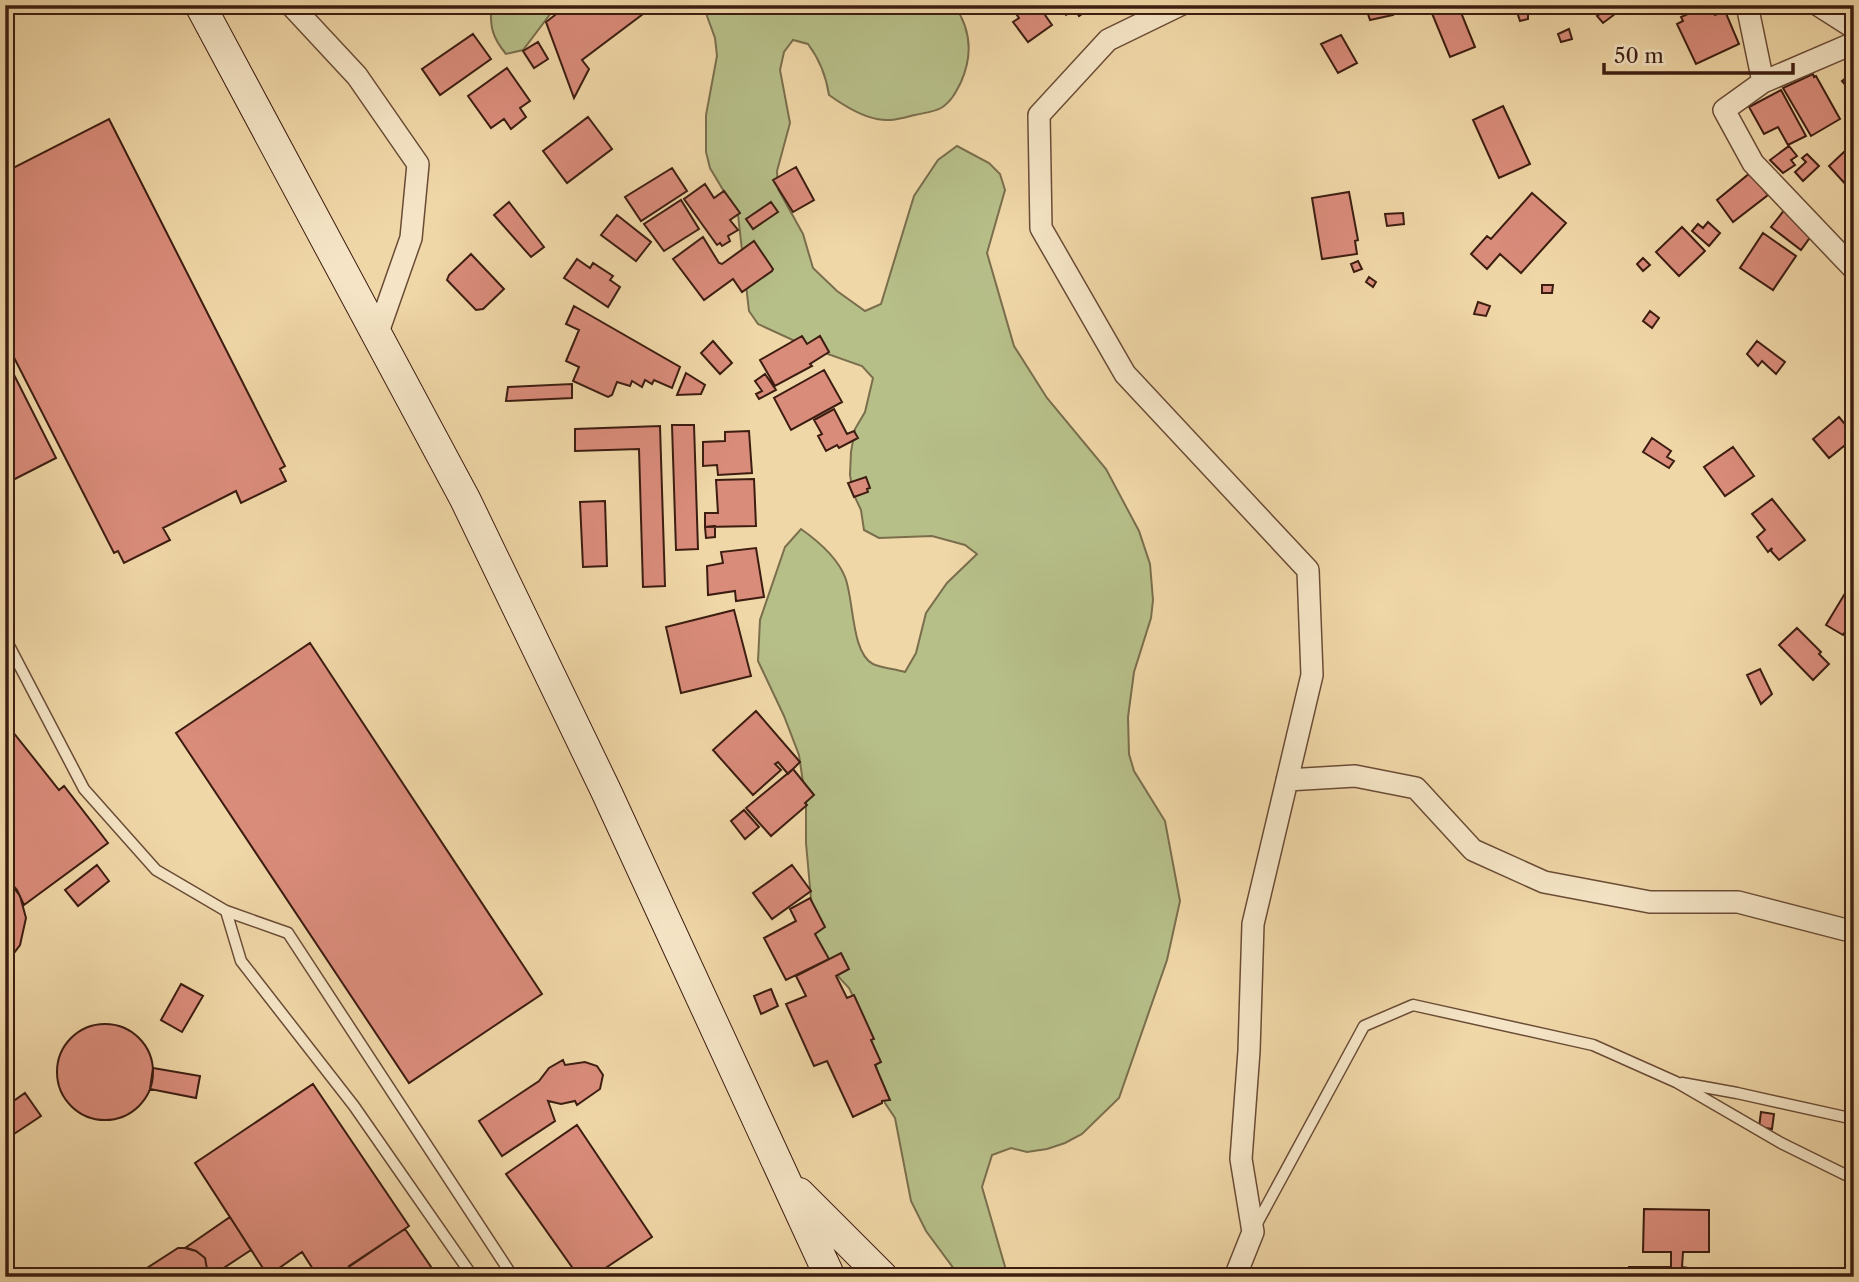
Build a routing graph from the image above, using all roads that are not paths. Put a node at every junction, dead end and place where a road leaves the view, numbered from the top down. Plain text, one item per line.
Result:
1 (200, 5) edge
2 (291, 5) edge
3 (1180, 5) edge
4 (1747, 5) edge
5 (1818, 5) edge
6 (1854, 28) edge
7 (1854, 43) edge
8 (1763, 82) junction
9 (1854, 269) edge
10 (377, 335) junction
11 (5, 638) edge
12 (1287, 780) junction
13 (226, 911) junction
14 (1854, 932) edge
15 (1676, 1082) junction
16 (1854, 1119) edge
17 (784, 1178) junction
18 (1854, 1179) edge
19 (1253, 1232) junction
20 (473, 1277) edge
21 (513, 1277) edge
22 (830, 1277) edge
23 (883, 1277) edge
24 (1235, 1277) edge

1 - 10 main road
2 - 10 street
3 - 12 street
4 - 8 street
5 - 6 street
7 - 8 street
8 - 9 street
10 - 17 main road
11 - 13 lane
12 - 14 street
12 - 19 street
13 - 20 lane
13 - 21 lane
15 - 16 lane
15 - 18 lane
15 - 19 lane
17 - 22 main road
17 - 23 main road
19 - 24 street

